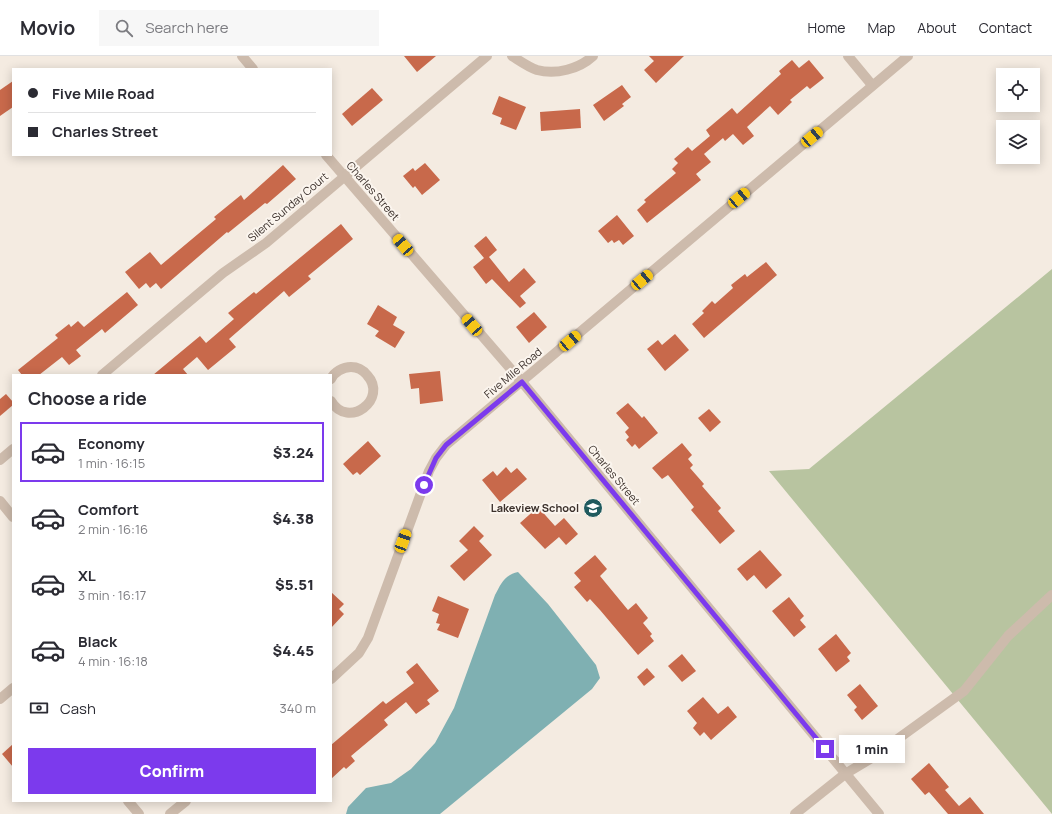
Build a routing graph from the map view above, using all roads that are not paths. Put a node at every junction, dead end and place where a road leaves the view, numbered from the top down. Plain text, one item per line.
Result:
1 (242, 56) edge
2 (487, 56) edge
3 (512, 56) edge
4 (593, 56) edge
5 (848, 56) edge
6 (908, 56) edge
7 (252, 68) edge
8 (872, 85) junction
9 (327, 156) edge
10 (344, 176) junction
11 (103, 374) edge
12 (332, 378) edge
13 (522, 382) junction
14 (332, 401) edge
15 (339, 410) junction
16 (332, 415) edge
17 (12, 450) edge
18 (0, 460) edge
19 (0, 501) edge
20 (12, 516) edge
21 (1052, 595) edge
22 (332, 678) edge
23 (12, 689) edge
24 (0, 699) edge
25 (845, 774) junction
26 (129, 802) edge
27 (185, 802) edge
28 (139, 814) edge
29 (170, 814) edge
30 (795, 814) edge
31 (879, 814) edge

1 - 7 street
2 - 10 street, Silent Sunday Court
3 - 4 street
5 - 8 street
6 - 8 street, Five Mile Road
8 - 13 street, Five Mile Road
9 - 10 street, Charles Street
10 - 11 street, Silent Sunday Court
10 - 13 street, Charles Street
12 - 15 street
13 - 22 street, Five Mile Road
13 - 25 street, Charles Street
14 - 15 street
15 - 16 street
17 - 18 street
19 - 20 street
21 - 25 street
23 - 24 street
25 - 30 street
25 - 31 street, Charles Street
26 - 28 street
27 - 29 street

